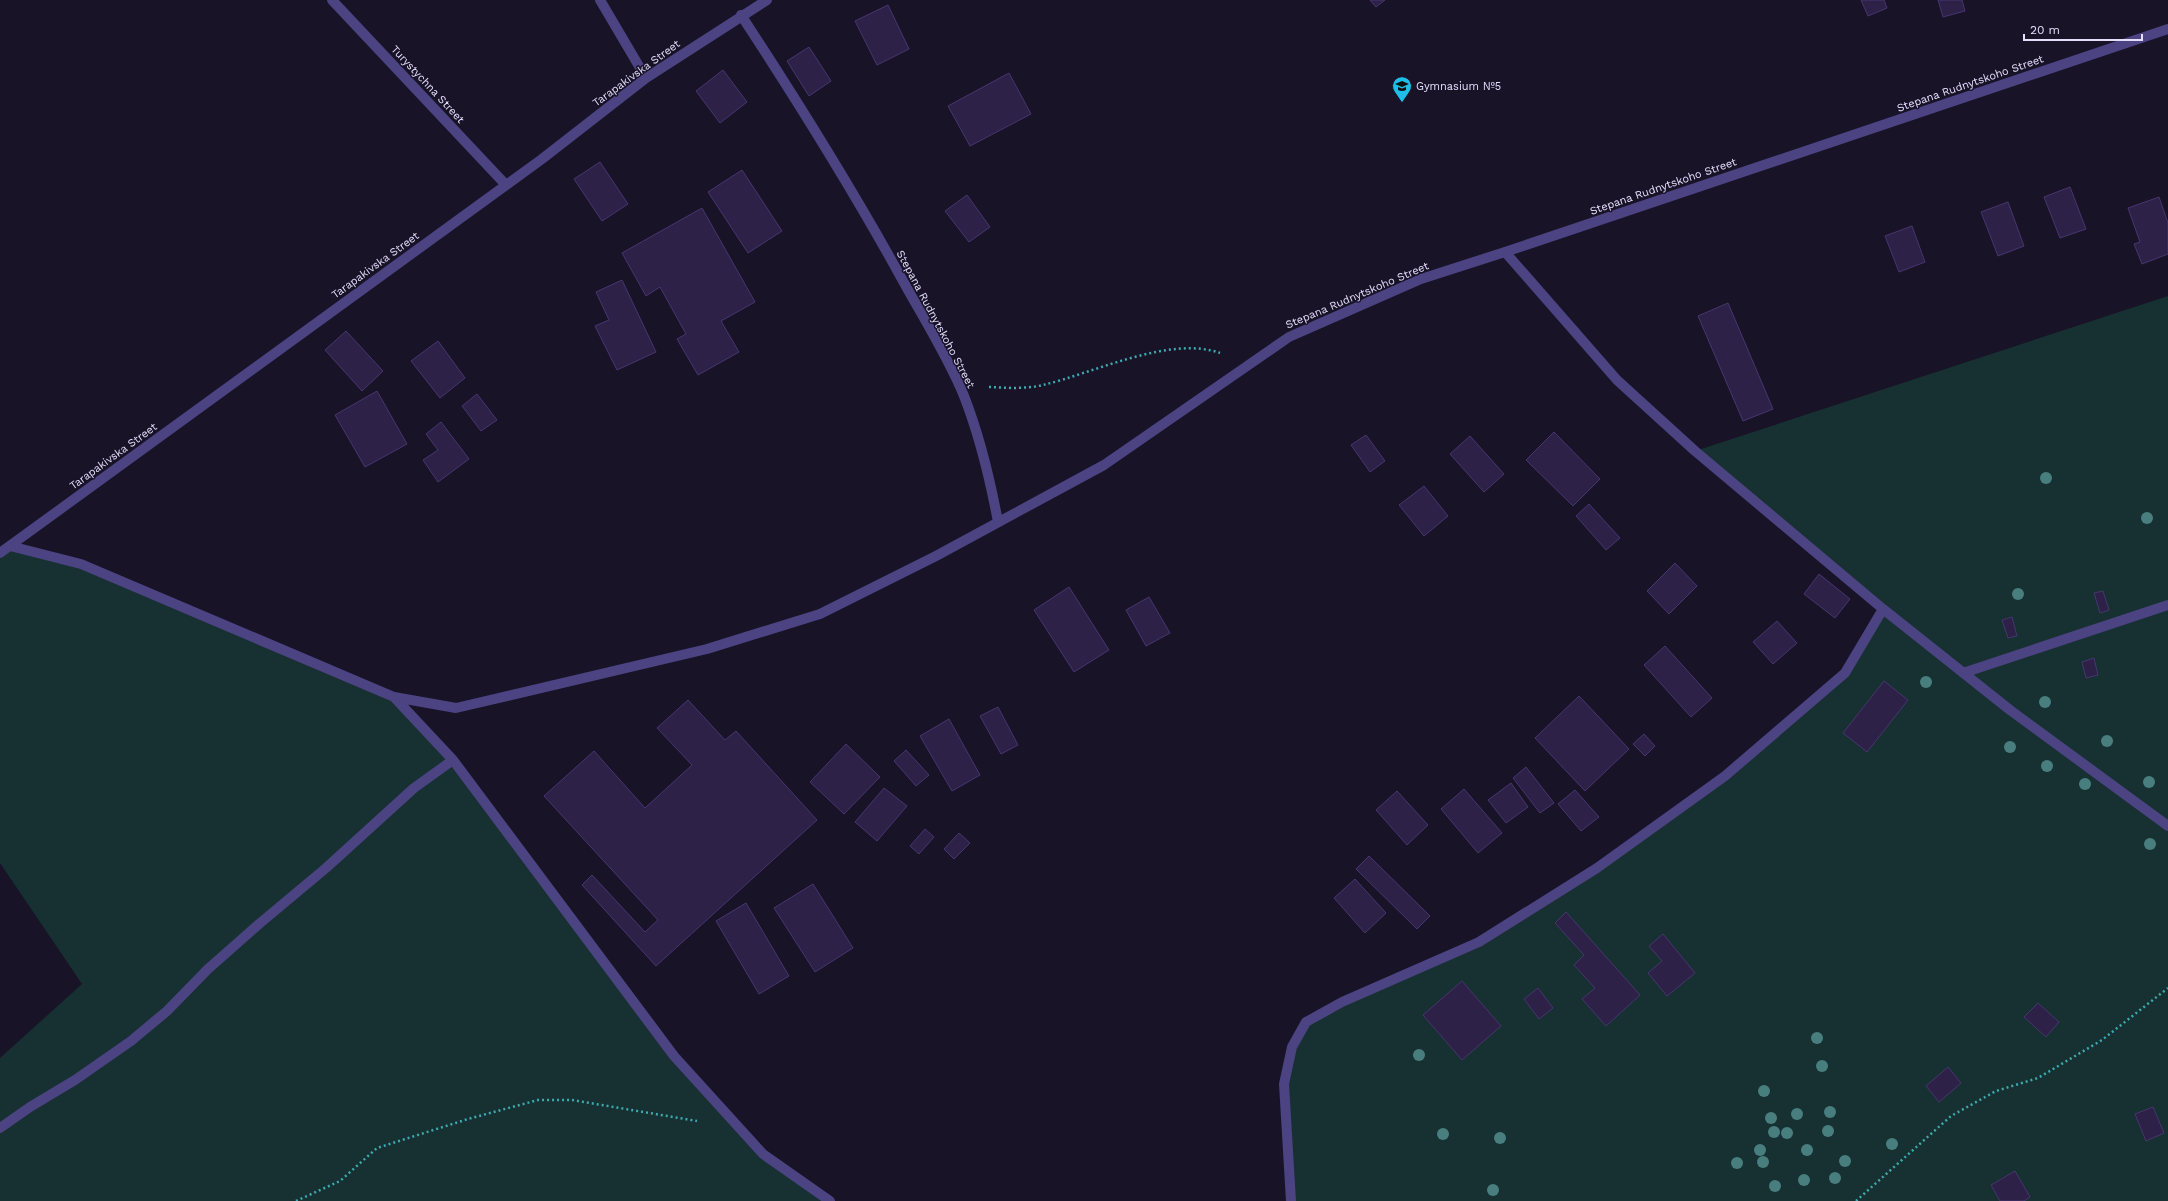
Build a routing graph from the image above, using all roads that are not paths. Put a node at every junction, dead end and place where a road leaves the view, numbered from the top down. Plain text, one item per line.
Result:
1 (332, 0) edge
2 (600, 0) edge
3 (767, 0) edge
4 (741, 15) junction
5 (2168, 29) edge
6 (646, 78) junction
7 (506, 185) junction
8 (1505, 252) junction
9 (998, 522) junction
10 (10, 546) junction
11 (0, 553) edge
12 (2168, 605) edge
13 (1884, 609) junction
14 (1964, 673) junction
15 (394, 698) junction
16 (453, 760) junction
17 (2168, 826) edge
18 (0, 1128) edge
19 (830, 1201) edge
20 (1291, 1201) edge

1 - 7 street, Turystychna Street
2 - 6 street
3 - 4 street, Tarapakivska Street
4 - 6 street, Tarapakivska Street
4 - 9 street, Stepana Rudnytskoho Street
5 - 8 street, Stepana Rudnytskoho Street
6 - 7 street, Tarapakivska Street
7 - 10 street, Tarapakivska Street
8 - 9 street, Stepana Rudnytskoho Street
8 - 13 street
9 - 15 street
10 - 11 street, Tarapakivska Street
10 - 15 street
12 - 14 street
13 - 14 street
13 - 20 street
14 - 17 street
15 - 16 street
16 - 18 street
16 - 19 street

